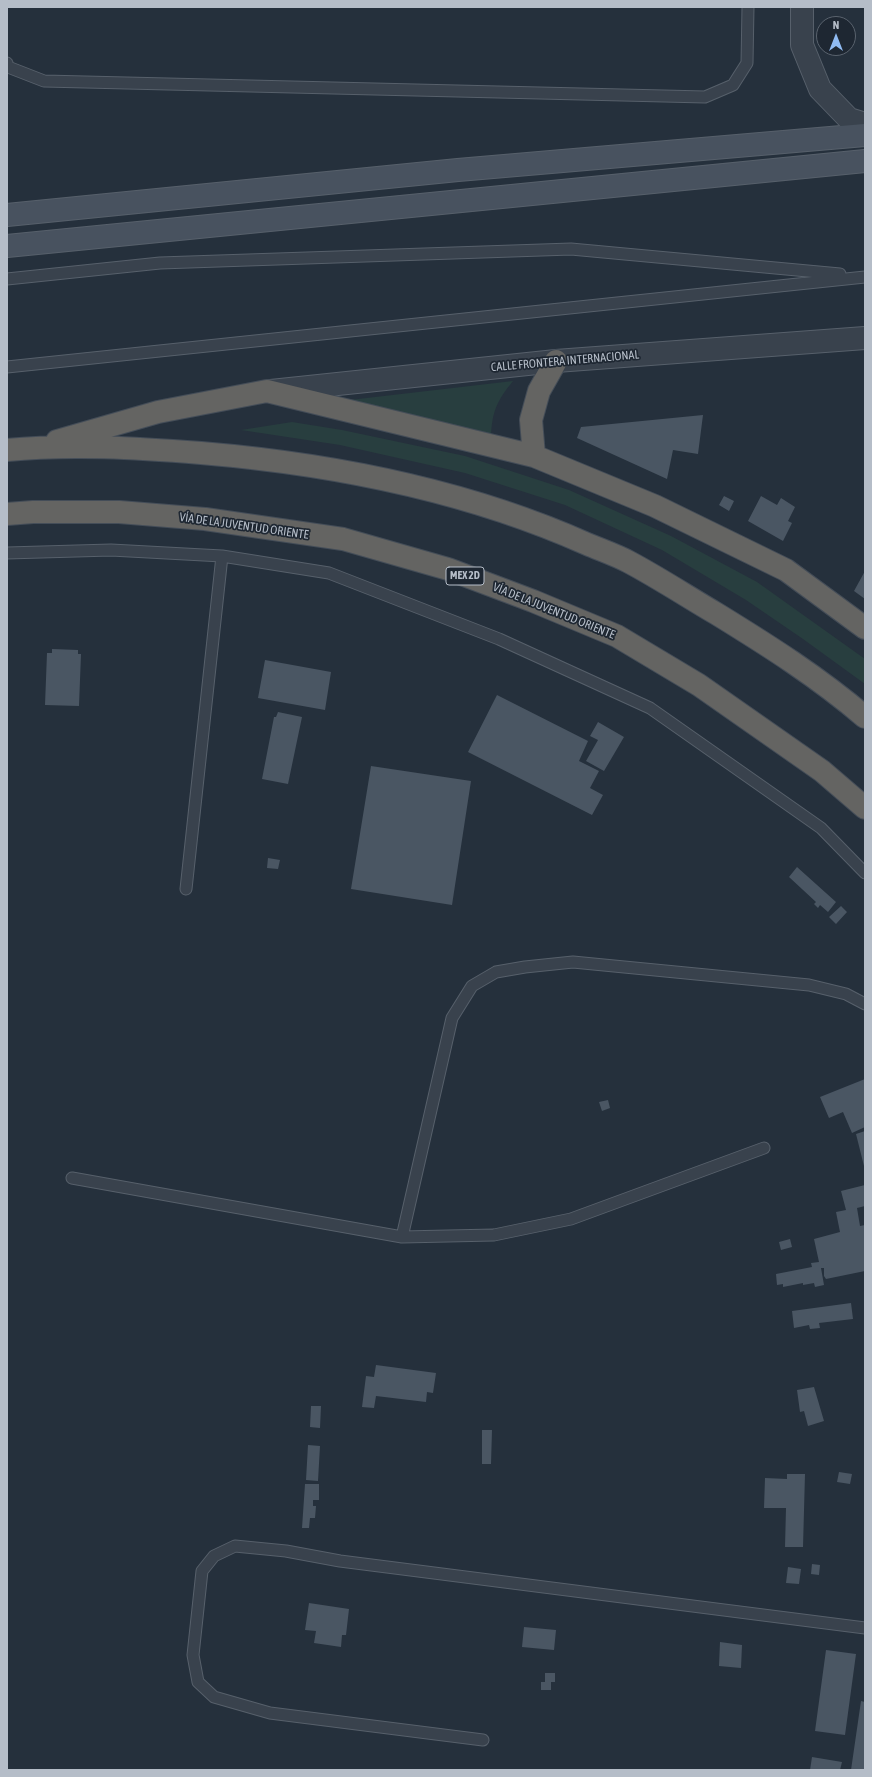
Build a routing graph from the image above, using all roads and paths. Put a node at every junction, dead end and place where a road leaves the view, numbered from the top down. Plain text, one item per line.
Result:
1 (748, 7) edge
2 (802, 7) edge
3 (7, 63) edge
4 (865, 124) edge
5 (865, 135) edge
6 (865, 161) edge
7 (7, 215) edge
8 (7, 246) edge
9 (865, 277) edge
10 (7, 279) edge
11 (865, 338) edge
12 (556, 361) junction
13 (7, 367) edge
14 (266, 391) junction
15 (33, 448) junction
16 (7, 450) edge
17 (534, 456) junction
18 (7, 514) edge
19 (7, 553) edge
20 (222, 556) junction
21 (865, 628) edge
22 (865, 717) edge
23 (865, 808) edge
24 (865, 873) edge
25 (186, 889) dead end
26 (865, 1004) edge
27 (764, 1148) dead end
28 (72, 1178) dead end
29 (402, 1237) junction
30 (865, 1628) edge
31 (483, 1740) dead end

1 - 3 lane
2 - 4 street
5 - 7 main road
6 - 8 main road
9 - 10 lane
9 - 13 lane
11 - 12 street, CALLE FRONTERA INTERNACIONAL
12 - 14 street, CALLE FRONTERA INTERNACIONAL
12 - 17 highway
14 - 15 highway
14 - 17 highway
15 - 16 highway
15 - 22 highway
17 - 21 highway
18 - 23 highway, VÍA DE LA JUVENTUD ORIENTE / MEX 2D
19 - 20 lane
20 - 24 lane
20 - 25 lane
26 - 29 lane
27 - 29 lane
28 - 29 lane
30 - 31 lane

